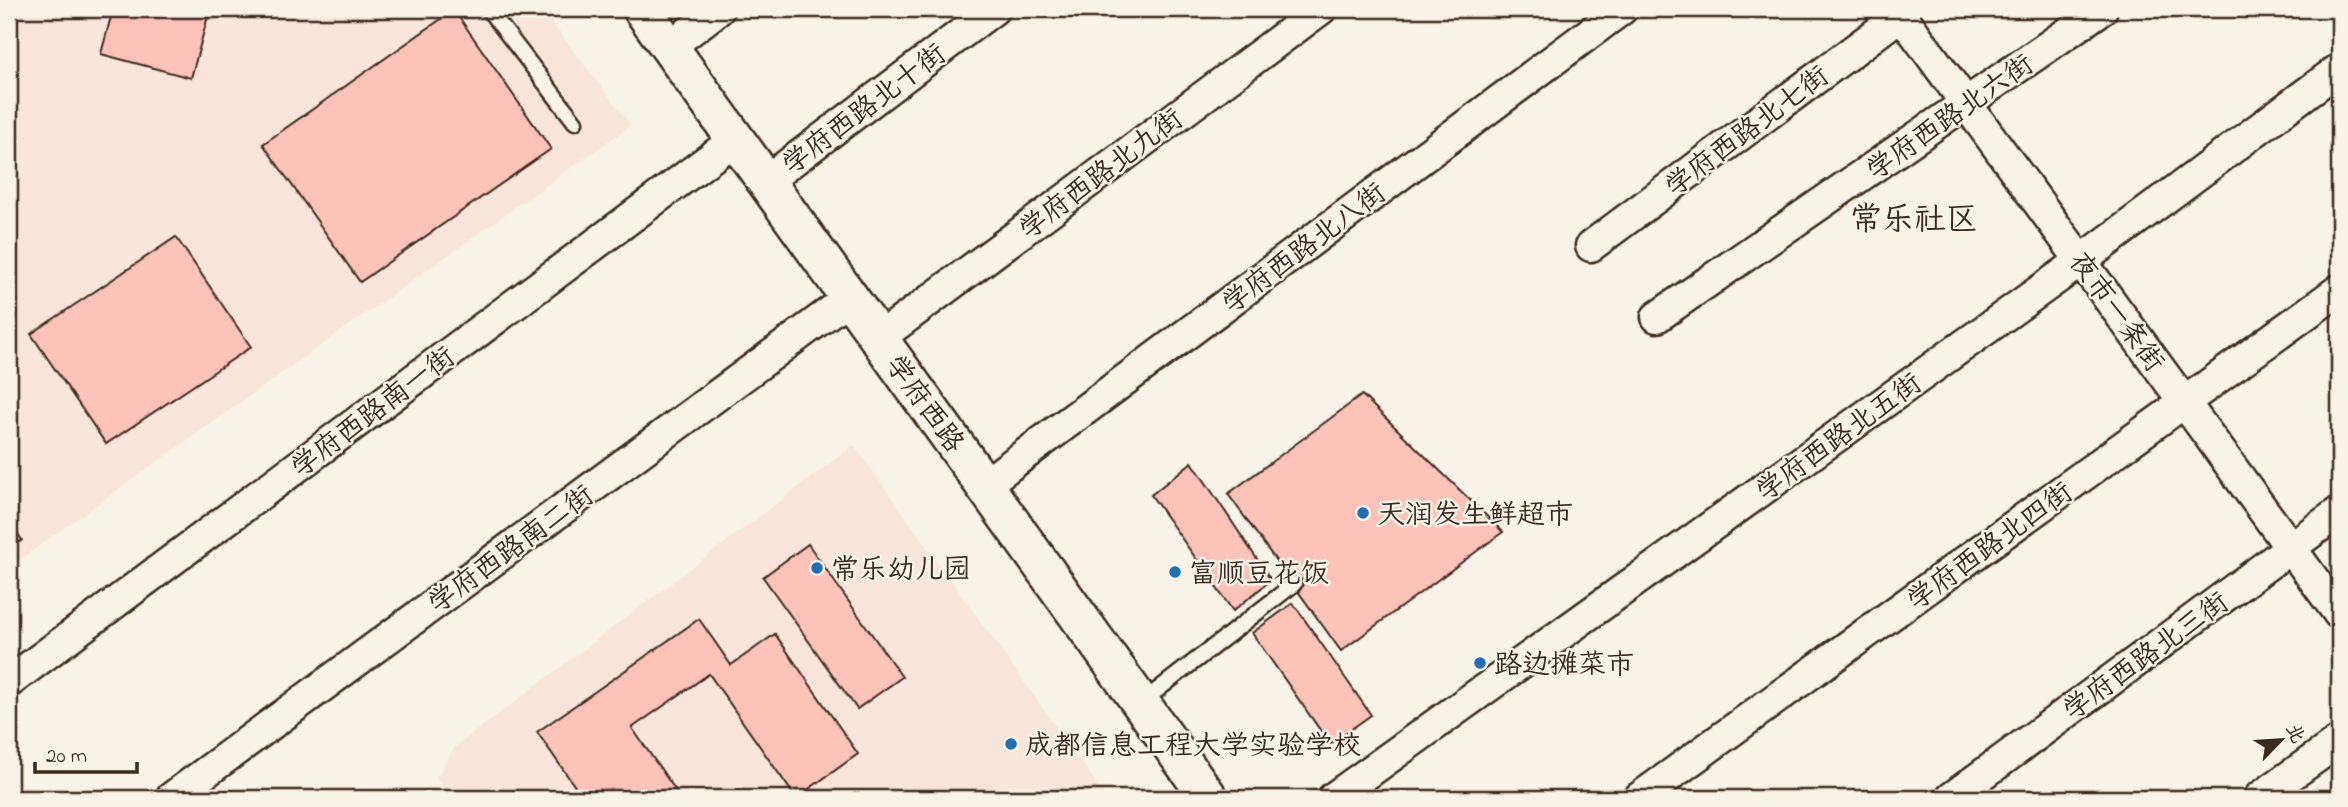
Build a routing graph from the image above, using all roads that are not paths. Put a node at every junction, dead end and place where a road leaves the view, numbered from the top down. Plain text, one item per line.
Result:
1 (488, 9) edge
2 (642, 9) edge
3 (719, 9) edge
4 (994, 9) edge
5 (1321, 9) edge
6 (1622, 9) edge
7 (2102, 9) edge
8 (1899, 12) edge
9 (669, 47) junction
10 (2339, 69) edge
11 (1966, 104) junction
12 (575, 122) dead end
13 (736, 139) junction
14 (766, 181) junction
15 (1591, 246) dead end
16 (2081, 261) junction
17 (2339, 290) edge
18 (849, 298) junction
19 (1657, 317) dead end
20 (878, 338) junction
21 (2185, 403) junction
22 (984, 485) junction
23 (2339, 512) edge
24 (2291, 547) junction
25 (1294, 584) dead end
26 (2339, 614) edge
27 (9, 682) edge
28 (1141, 703) junction
29 (2339, 741) edge
30 (171, 798) edge
31 (1209, 798) edge
32 (1333, 798) edge
33 (1639, 798) edge
34 (1951, 798) edge
35 (2259, 798) edge

1 - 12 lane
2 - 9 street, 学府西路
3 - 9 street
4 - 14 street, 学府西路北十街
5 - 20 street, 学府西路北九街
6 - 22 street, 学府西路北八街
7 - 11 street, 学府西路北六街
8 - 11 street, 夜市一条街
8 - 15 street, 学府西路北七街
9 - 13 street, 学府西路
10 - 16 street, 学府西路北五街
11 - 16 street, 夜市一条街
11 - 19 street, 学府西路北六街
13 - 14 street, 学府西路
13 - 27 street, 学府西路南一街
14 - 18 street, 学府西路
16 - 21 street, 夜市一条街
16 - 32 street, 学府西路北五街
17 - 21 street, 学府西路北四街
18 - 20 street, 学府西路
18 - 30 street, 学府西路南二街
20 - 22 street, 学府西路
21 - 24 street, 夜市一条街
21 - 33 street, 学府西路北四街
22 - 28 street, 学府西路
23 - 24 street, 学府西路北三街
24 - 26 street, 夜市一条街
24 - 34 street, 学府西路北三街
25 - 28 lane
28 - 31 street, 学府西路
29 - 35 street

